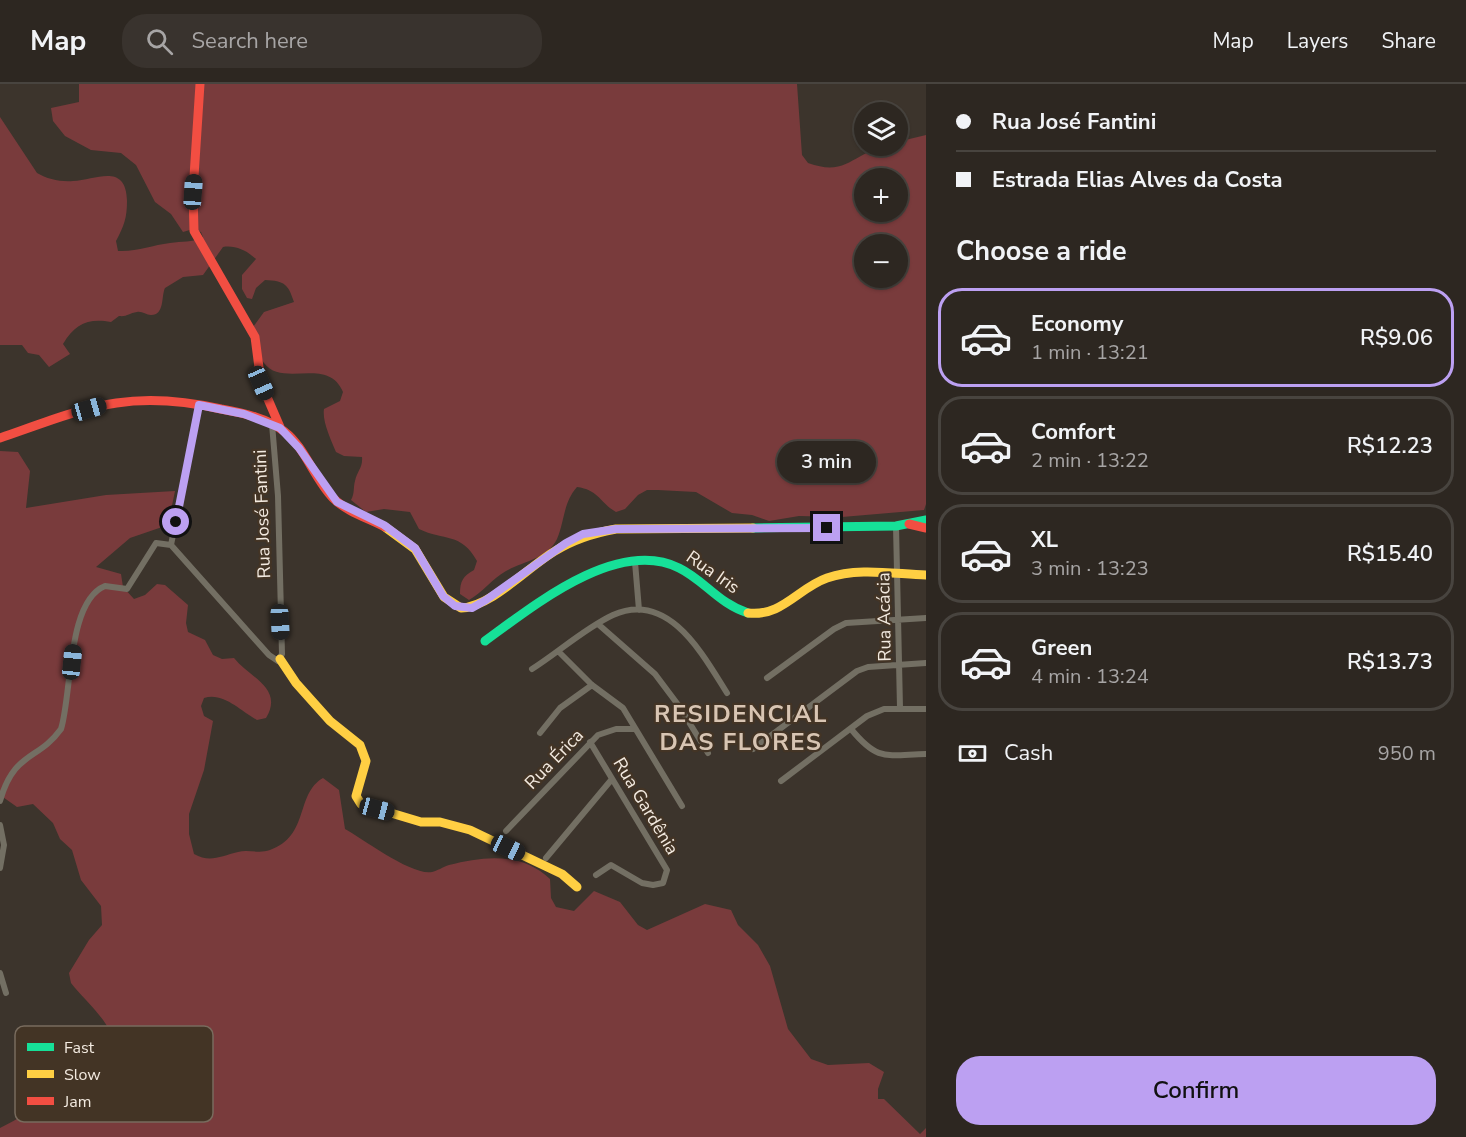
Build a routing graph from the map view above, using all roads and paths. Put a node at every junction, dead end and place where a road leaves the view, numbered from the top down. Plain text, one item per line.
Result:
1 (200, 84) edge
2 (199, 405) junction
3 (276, 426) junction
4 (0, 438) edge
5 (926, 520) edge
6 (909, 524) junction
7 (896, 526) junction
8 (926, 528) edge
9 (171, 545) junction
10 (635, 562) junction
11 (898, 574) junction
12 (926, 575) edge
13 (639, 610) junction
14 (926, 618) edge
15 (899, 619) junction
16 (598, 624) junction
17 (485, 641) dead end
18 (560, 652) junction
19 (280, 658) junction
20 (926, 663) edge
21 (900, 665) junction
22 (532, 669) dead end
23 (767, 678) dead end
24 (592, 685) junction
25 (727, 693) dead end
26 (900, 708) junction
27 (926, 709) edge
28 (635, 729) junction
29 (851, 729) junction
30 (540, 733) dead end
31 (590, 742) junction
32 (753, 749) dead end
33 (708, 753) dead end
34 (926, 754) edge
35 (612, 779) junction
36 (781, 781) dead end
37 (0, 801) edge
38 (682, 806) dead end
39 (0, 825) edge
40 (506, 831) dead end
41 (546, 858) dead end
42 (0, 868) edge
43 (596, 875) dead end
44 (577, 887) dead end
45 (0, 973) edge
46 (6, 993) dead end

1 - 3 street
2 - 3 street
2 - 4 street
2 - 9 street
3 - 7 street
3 - 19 street, Rua José Fantini
5 - 6 street
6 - 7 street
6 - 8 street
7 - 11 street, Rua Acácia
9 - 19 street
9 - 37 street
10 - 11 street, Rua Iris
10 - 13 street
10 - 17 street, Rua Iris
11 - 12 street, Rua Iris
11 - 15 street, Rua Acácia
13 - 16 street
13 - 25 street
14 - 15 street
15 - 21 street, Rua Acácia
15 - 23 street
16 - 18 street
16 - 33 street
18 - 22 street
18 - 24 street
19 - 44 street
20 - 21 street
21 - 26 street, Rua Acácia
21 - 32 street
24 - 28 street
24 - 30 street
26 - 27 street
26 - 29 street
28 - 31 street, Rua Érica
28 - 38 street
29 - 34 street
29 - 36 street
31 - 35 street, Rua Gardênia
31 - 40 street, Rua Érica
35 - 41 street
35 - 43 street, Rua Gardênia
39 - 42 street
45 - 46 street

